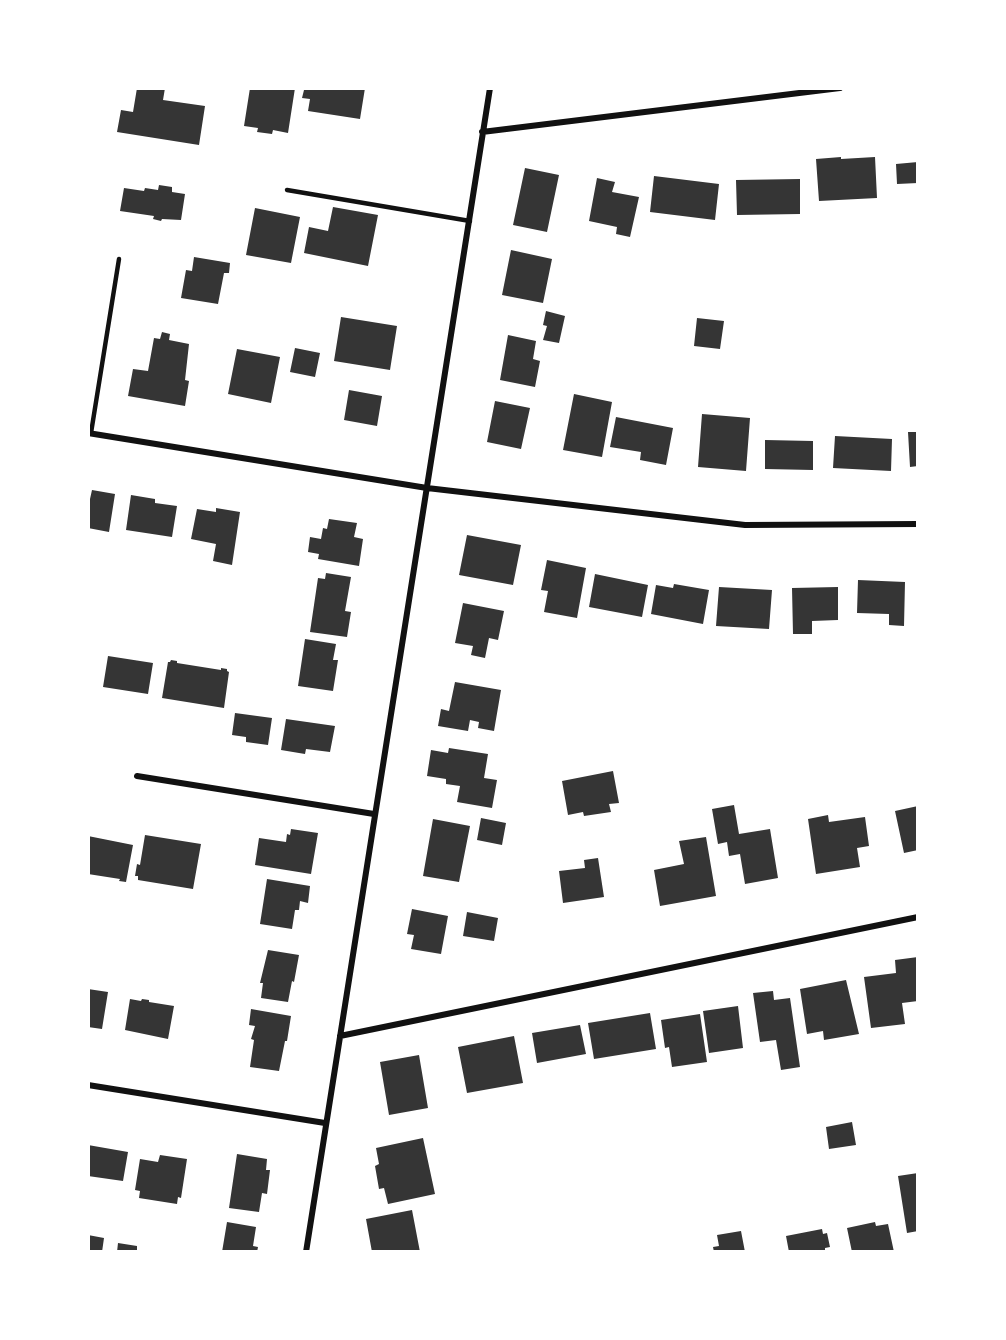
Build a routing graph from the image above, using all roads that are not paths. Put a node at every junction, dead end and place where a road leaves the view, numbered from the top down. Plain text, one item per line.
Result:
1 (490, 88) edge
2 (840, 88) edge
3 (482, 132) junction
4 (287, 190) dead end
5 (470, 221) junction
6 (119, 258) dead end
7 (90, 433) edge
8 (427, 488) junction
9 (918, 524) edge
10 (137, 776) dead end
11 (374, 814) junction
12 (918, 917) edge
13 (340, 1036) junction
14 (88, 1085) edge
15 (325, 1123) junction
16 (306, 1251) edge

1 - 3 street
2 - 3 street
3 - 5 street
4 - 5 lane
5 - 8 street
6 - 7 lane
7 - 8 street
8 - 9 street
8 - 11 street
10 - 11 street
11 - 13 street
12 - 13 street
13 - 15 street
14 - 15 street
15 - 16 street

